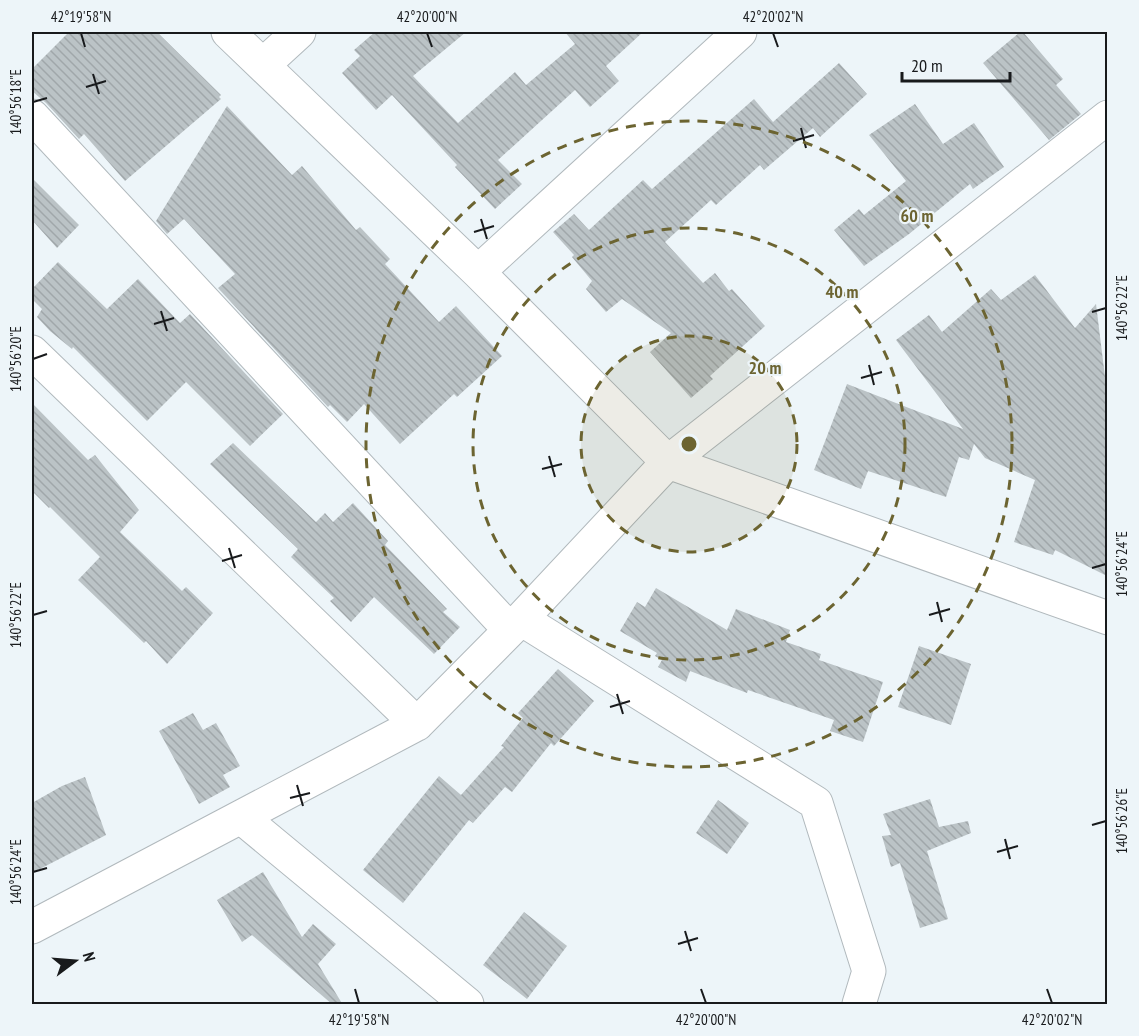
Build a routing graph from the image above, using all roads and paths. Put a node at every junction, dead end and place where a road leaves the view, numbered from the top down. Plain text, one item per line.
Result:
1 (228, 32) edge
2 (299, 32) edge
3 (740, 32) edge
4 (262, 65) junction
5 (32, 116) edge
6 (1107, 117) edge
7 (478, 272) junction
8 (32, 352) edge
9 (668, 462) junction
10 (1107, 618) edge
11 (516, 625) junction
12 (417, 724) junction
13 (242, 817) junction
14 (32, 927) edge
15 (467, 1005) edge
16 (859, 1005) edge

1 - 4 street
2 - 4 street
3 - 7 street
4 - 7 street
5 - 11 street
6 - 9 street
7 - 9 street
8 - 12 street
9 - 10 street
9 - 11 street
11 - 12 street
11 - 16 street
12 - 13 street
13 - 14 street
13 - 15 street

